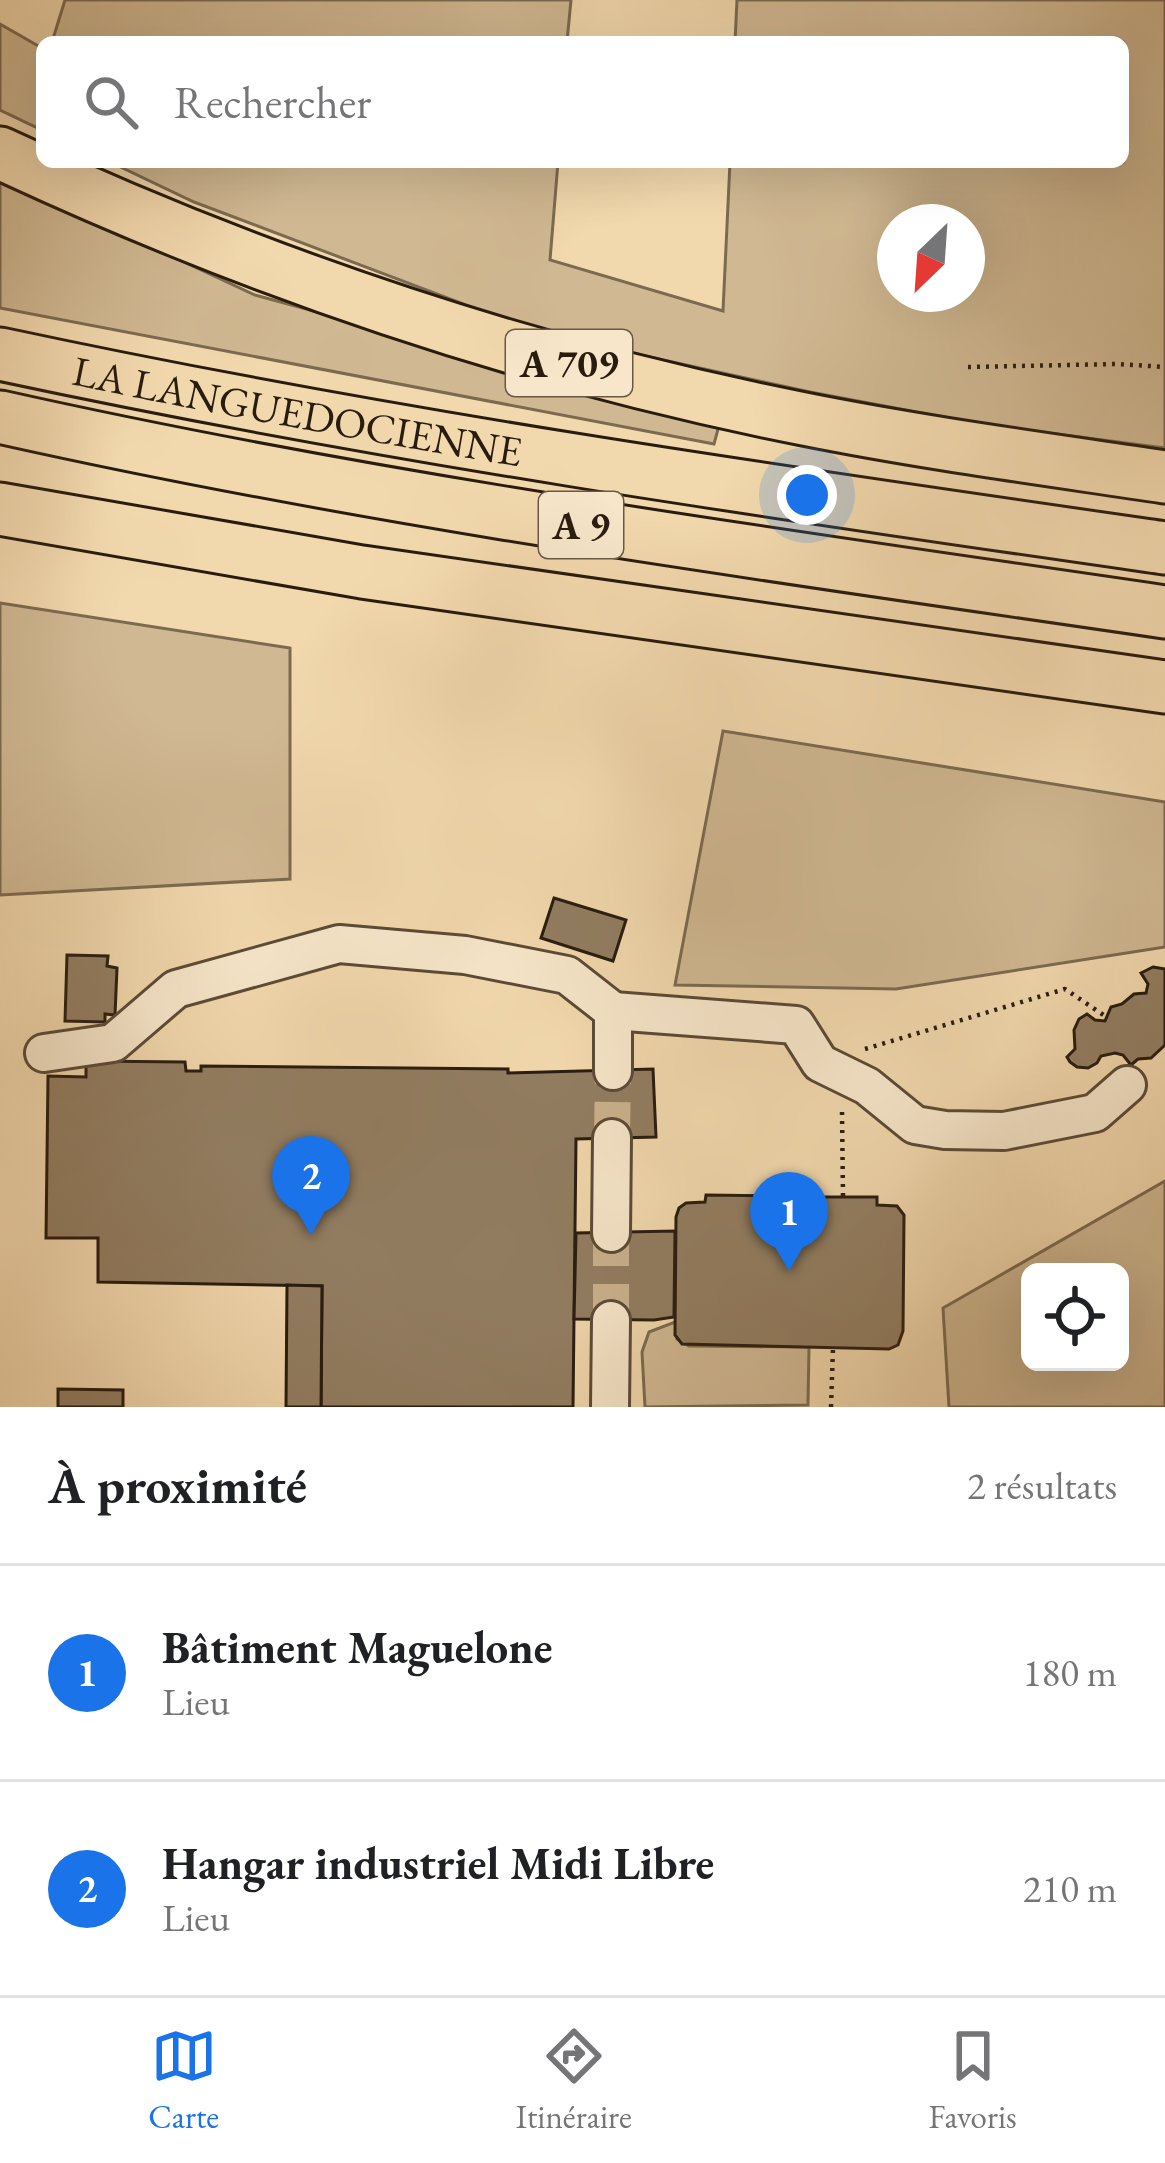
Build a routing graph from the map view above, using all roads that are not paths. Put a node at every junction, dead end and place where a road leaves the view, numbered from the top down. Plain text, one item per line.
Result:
1 (0, 153) edge
2 (0, 354) edge
3 (0, 417) edge
4 (1165, 476) edge
5 (0, 509) edge
6 (1165, 548) edge
7 (1165, 612) edge
8 (1165, 687) edge
9 (613, 1011) junction
10 (44, 1053) dead end
11 (613, 1071) tunnel mouth
12 (1127, 1085) dead end
13 (612, 1138) tunnel mouth
14 (611, 1233) tunnel mouth
15 (610, 1320) tunnel mouth
16 (610, 1407) edge

1 - 4 highway, A 709
2 - 6 highway, LA LANGUEDOCIENNE / A 9
3 - 7 highway, LA LANGUEDOCIENNE / A 9
5 - 8 highway
9 - 10 lane
9 - 11 lane
9 - 12 lane
13 - 14 lane
15 - 16 lane

